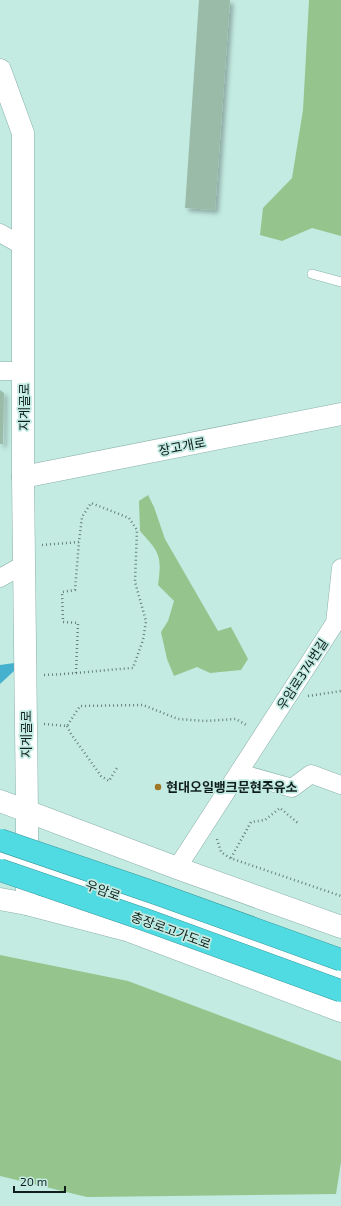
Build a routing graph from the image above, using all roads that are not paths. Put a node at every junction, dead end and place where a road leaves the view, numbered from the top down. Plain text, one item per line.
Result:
1 (0, 70) edge
2 (0, 233) edge
3 (23, 246) junction
4 (312, 274) dead end
5 (341, 282) edge
6 (0, 371) edge
7 (24, 371) junction
8 (341, 414) edge
9 (23, 477) junction
10 (25, 554) junction
11 (341, 568) edge
12 (0, 578) edge
13 (336, 633) edge
14 (239, 773) junction
15 (341, 785) edge
16 (0, 800) edge
17 (27, 811) junction
18 (0, 840) edge
19 (0, 853) edge
20 (26, 863) junction
21 (177, 868) junction
22 (0, 870) edge
23 (0, 898) edge
24 (27, 904) junction
25 (341, 927) edge
26 (341, 960) edge
27 (341, 974) edge
28 (341, 991) edge
29 (341, 1011) edge

1 - 3 street, 지게골로
2 - 3 street
3 - 7 street, 지게골로
4 - 5 lane
6 - 7 street, 지게골로
7 - 9 street, 지게골로
8 - 9 street, 장고개로
9 - 10 street, 지게골로
10 - 12 street
10 - 17 street, 지게골로
11 - 13 street, 우암로374번길
13 - 14 street, 우암로374번길
14 - 15 street
14 - 21 street, 우암로374번길
16 - 17 street
17 - 20 street, 지게골로
17 - 21 street
18 - 26 highway, bridge
19 - 20 street, 우암로
20 - 24 street, 지게골로
20 - 27 street, 우암로
21 - 25 street
22 - 28 highway, 충장로고가도로, bridge
23 - 24 street
24 - 29 street

